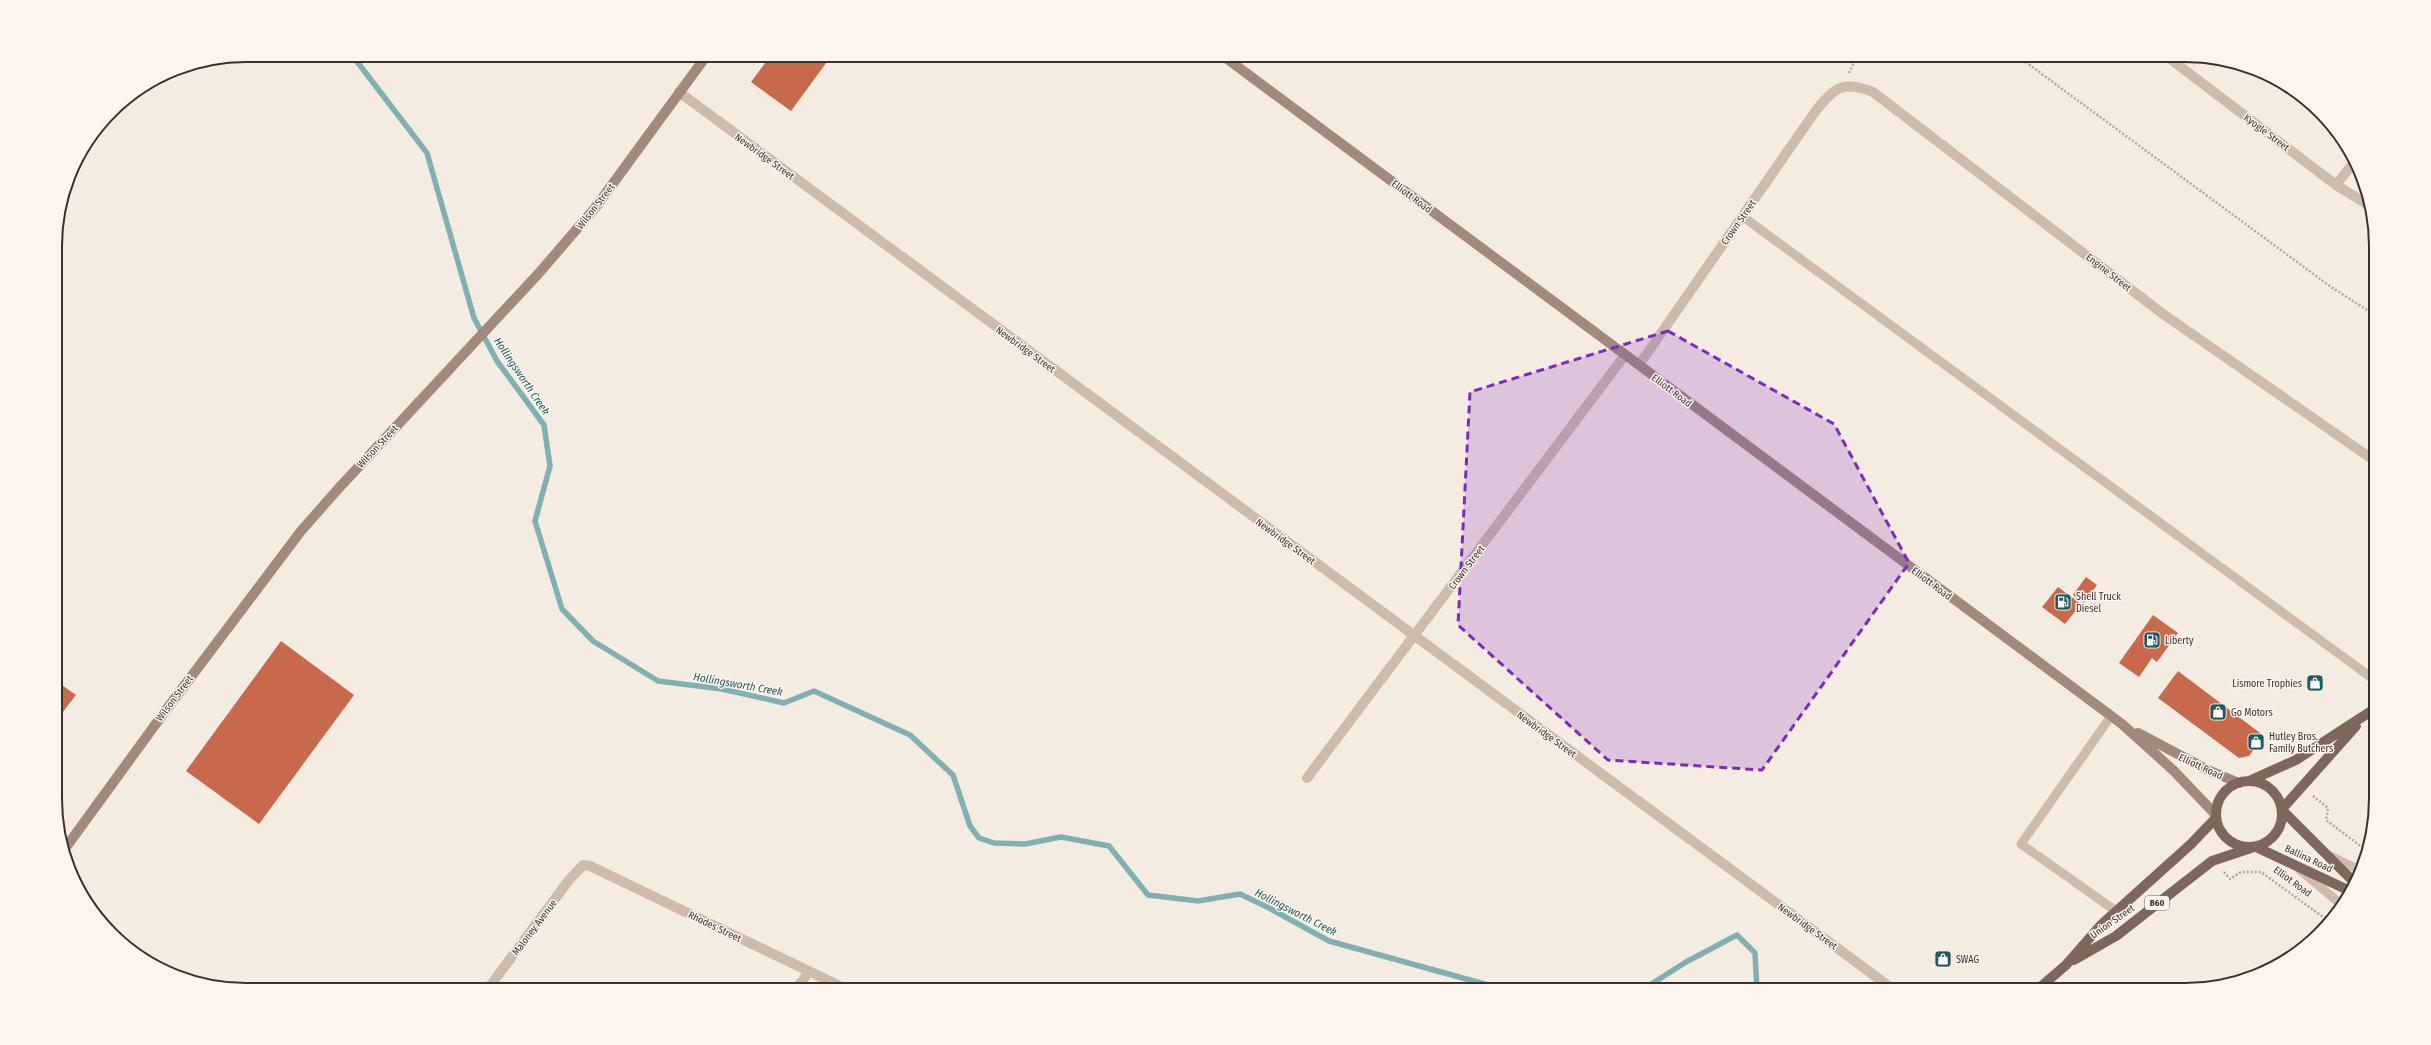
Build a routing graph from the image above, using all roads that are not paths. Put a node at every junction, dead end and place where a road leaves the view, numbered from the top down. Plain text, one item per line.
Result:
1 (701, 62) edge
2 (1231, 62) edge
3 (2174, 62) edge
4 (1844, 86) joint
5 (679, 92) junction
6 (2351, 166) edge
7 (2336, 185) junction
8 (2364, 202) edge
9 (1742, 216) junction
10 (1625, 355) junction
11 (1639, 365) junction
12 (2369, 457) edge
13 (1414, 636) junction
14 (2369, 676) edge
15 (2367, 715) joint
16 (2111, 716) junction
17 (2122, 724) junction
18 (1307, 778) dead end
19 (2244, 782) junction
20 (2282, 809) junction
21 (2216, 816) junction
22 (68, 845) edge
23 (2254, 847) junction
24 (2323, 852) junction
25 (2291, 862) junction
26 (583, 865) joint
27 (2355, 868) edge
28 (2351, 879) edge
29 (2345, 889) edge
30 (2338, 901) edge
31 (2116, 911) junction
32 (2066, 965) junction
33 (809, 972) junction
34 (492, 983) edge
35 (800, 983) edge
36 (833, 983) edge
37 (1885, 983) edge
38 (2045, 983) edge

1 - 5 street, Wilson Street
2 - 10 street, Elliott Road
3 - 7 street, Kyogle Street
4 - 9 street, Crown Street
4 - 12 street, Engine Street
5 - 13 street, Newbridge Street
5 - 22 street, Wilson Street
6 - 7 street
7 - 8 street, Kyogle Street
9 - 11 street, Crown Street
9 - 14 lane
10 - 11 street, Elliott Road
10 - 13 street, Crown Street
11 - 16 street, Elliott Road
13 - 18 street, Crown Street
13 - 37 street, Newbridge Street
15 - 19 main road
15 - 20 main road
16 - 17 street, Elliott Road
16 - 31 lane
17 - 19 street, Elliott Road
17 - 21 street, Elliott Road
19 - 20 main road
19 - 21 main road, B60
20 - 23 main road, B60
20 - 24 main road, Ballina Road
21 - 23 main road
21 - 31 main road, Union Street / B60
23 - 25 main road, Ballina Road
23 - 32 main road, Union Street / B60
24 - 27 lane
24 - 28 main road, Ballina Road
25 - 29 main road, Ballina Road
25 - 30 lane, Elliot Road
26 - 33 street, Rhodes Street
26 - 34 street, Maloney Avenue
31 - 32 main road, Union Street / B60
32 - 38 main road, Union Street / B60
33 - 35 street
33 - 36 street, Rhodes Street

